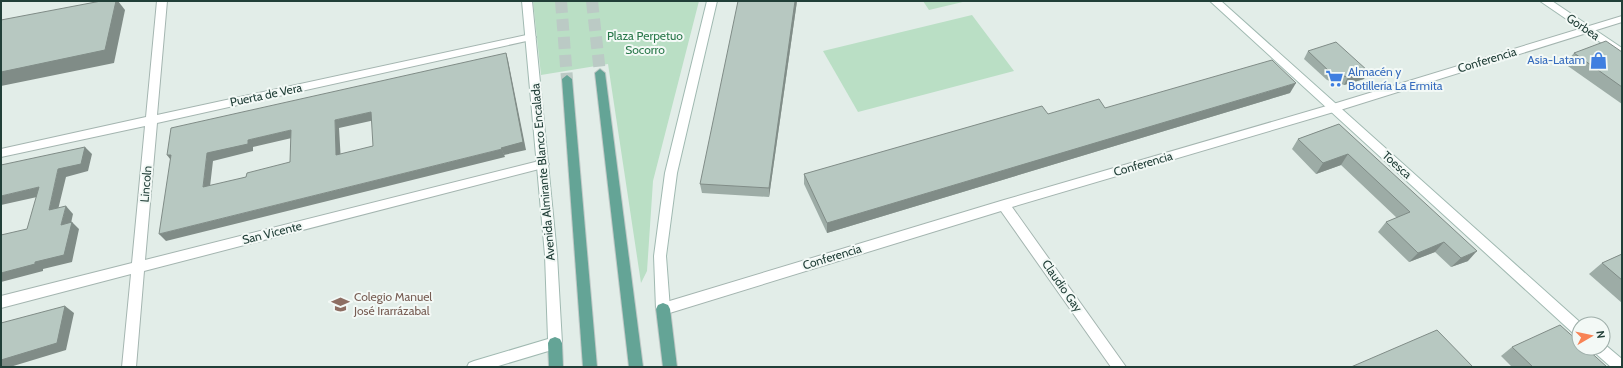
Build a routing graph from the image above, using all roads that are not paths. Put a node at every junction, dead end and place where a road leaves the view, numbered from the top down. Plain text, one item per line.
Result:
1 (162, 1) edge
2 (527, 1) edge
3 (712, 1) edge
4 (1215, 1) edge
5 (1545, 1) edge
6 (1622, 19) edge
7 (1587, 30) junction
8 (531, 37) junction
9 (1622, 53) edge
10 (600, 73) tunnel mouth
11 (567, 79) tunnel mouth
12 (1333, 108) junction
13 (151, 120) junction
14 (1, 153) edge
15 (543, 164) junction
16 (1004, 205) junction
17 (139, 267) junction
18 (1, 302) edge
19 (663, 309) junction
20 (1571, 323) edge
21 (555, 343) junction
22 (1608, 356) edge
23 (130, 367) edge
24 (474, 367) edge
25 (556, 367) edge
26 (590, 367) edge
27 (636, 367) edge
28 (670, 367) edge
29 (1119, 367) edge
30 (1620, 367) edge

1 - 13 street, Lincoln
2 - 8 street, Avenida Almirante Blanco Encalada
3 - 19 street
4 - 12 street, Toesca
5 - 7 street, Gorbea
6 - 7 street, Conferencia
7 - 9 street, Gorbea
7 - 12 street, Conferencia
8 - 13 street, Puerta de Vera
8 - 15 street, Avenida Almirante Blanco Encalada
10 - 27 main road
11 - 26 main road
12 - 16 street, Conferencia
12 - 20 street, Toesca
13 - 14 street, Puerta de Vera
13 - 17 street, Lincoln
15 - 17 street, San Vicente
15 - 21 street, Avenida Almirante Blanco Encalada
16 - 19 street, Conferencia
16 - 29 street, Claudio Gay
17 - 18 street, San Vicente
17 - 23 street, Lincoln
19 - 28 main road
21 - 24 street
21 - 25 main road
22 - 30 street

